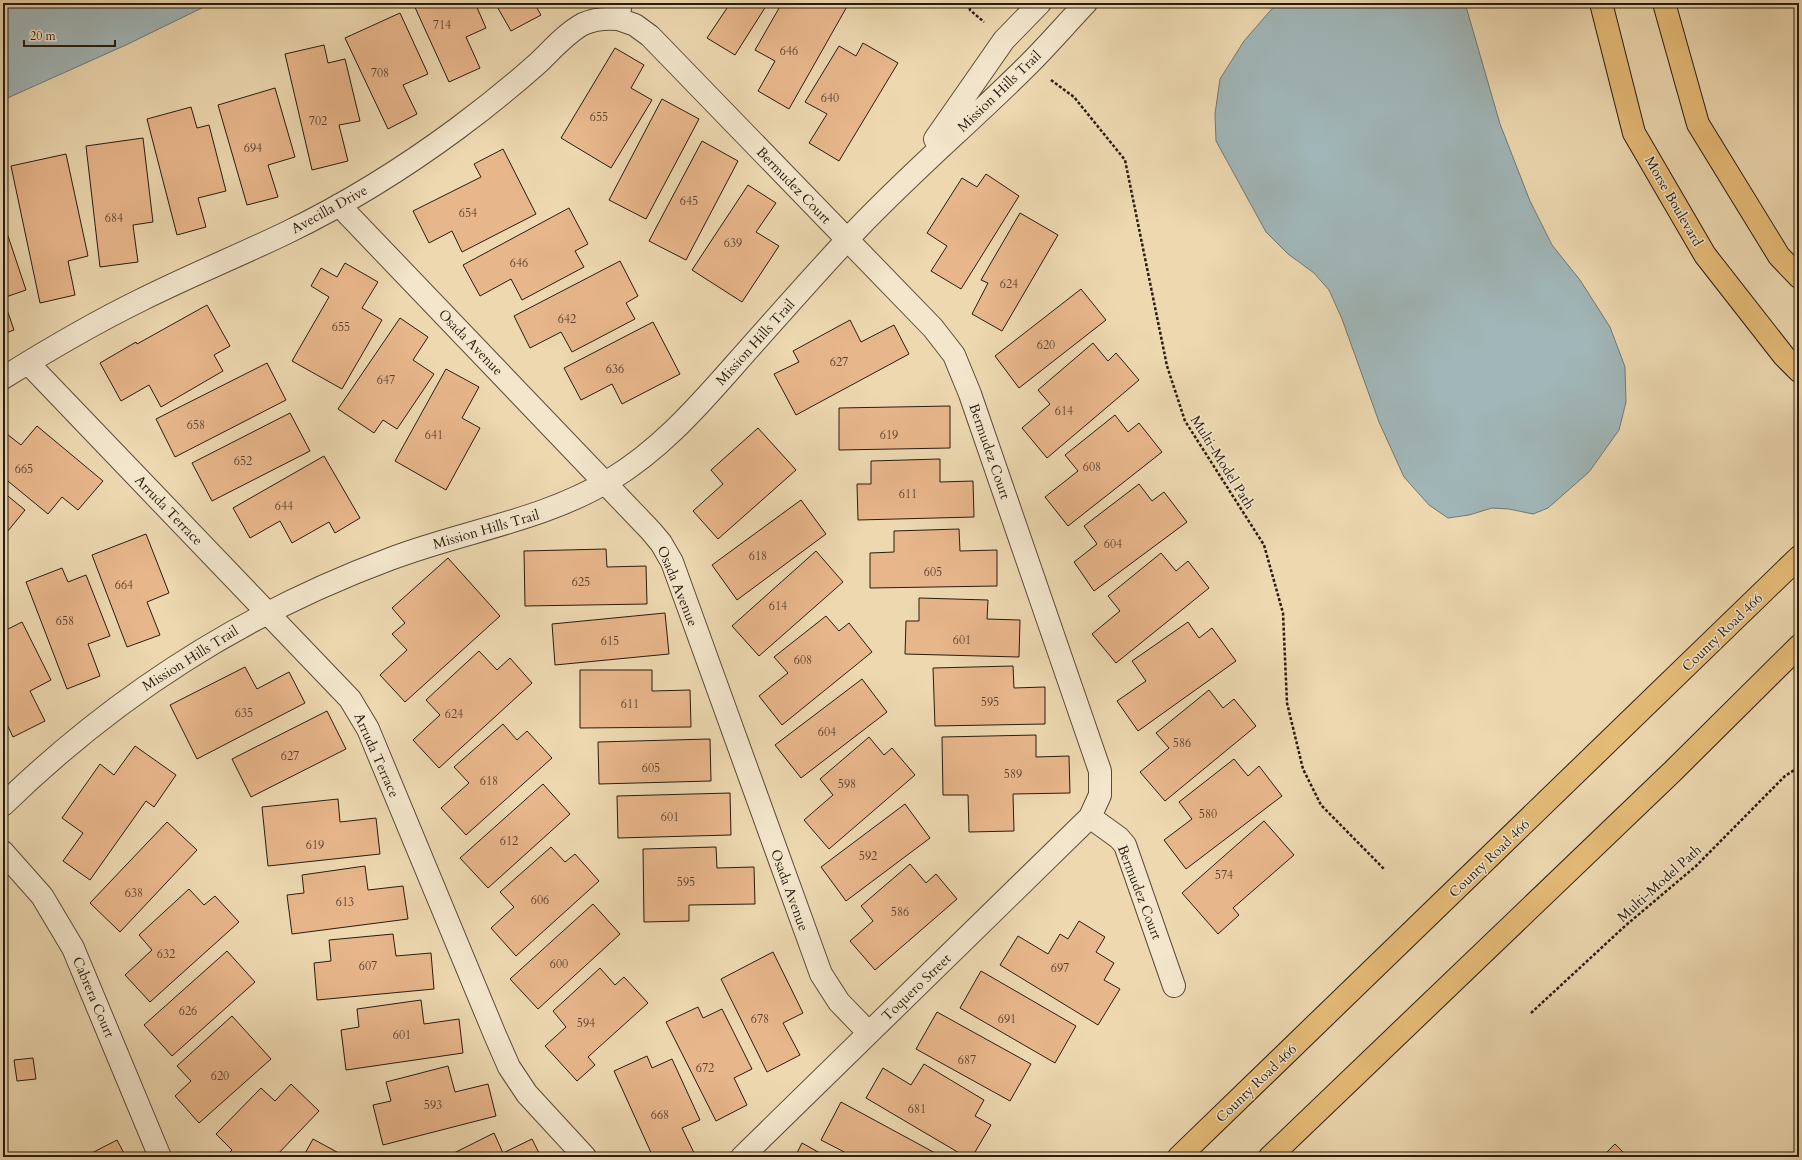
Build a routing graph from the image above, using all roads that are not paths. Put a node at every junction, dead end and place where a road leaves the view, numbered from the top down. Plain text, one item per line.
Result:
1 (1040, 3) edge
2 (1086, 3) edge
3 (1601, 3) edge
4 (1664, 3) edge
5 (620, 11) edge
6 (909, 176) junction
7 (339, 205) junction
8 (847, 240) junction
9 (1799, 277) edge
10 (28, 363) junction
11 (1799, 371) edge
12 (3, 378) edge
13 (606, 482) junction
14 (1799, 558) edge
15 (267, 612) junction
16 (1799, 646) edge
17 (3, 805) edge
18 (1090, 818) junction
19 (3, 852) edge
20 (1174, 986) dead end
21 (869, 1033) junction
22 (160, 1157) edge
23 (585, 1157) edge
24 (742, 1157) edge
25 (1179, 1157) edge
26 (1270, 1157) edge

1 - 6 street, Mission Hills Trail
2 - 6 street, Mission Hills Trail
3 - 11 main road, Morse Boulevard
4 - 9 main road
5 - 7 street, Avecilla Drive
5 - 8 street, Bermudez Court
6 - 8 street, Mission Hills Trail
7 - 10 street, Avecilla Drive
7 - 13 street, Osada Avenue
8 - 13 street, Mission Hills Trail
8 - 18 street, Bermudez Court
10 - 12 street, Avecilla Drive
10 - 15 street, Arruda Terrace
13 - 15 street, Mission Hills Trail
13 - 21 street, Osada Avenue
14 - 25 main road, County Road 466
15 - 17 street, Mission Hills Trail
15 - 23 street, Arruda Terrace
16 - 26 main road
18 - 20 street, Bermudez Court
18 - 21 street, Toquero Street
19 - 22 street, Cabrera Court
21 - 24 street, Toquero Street

